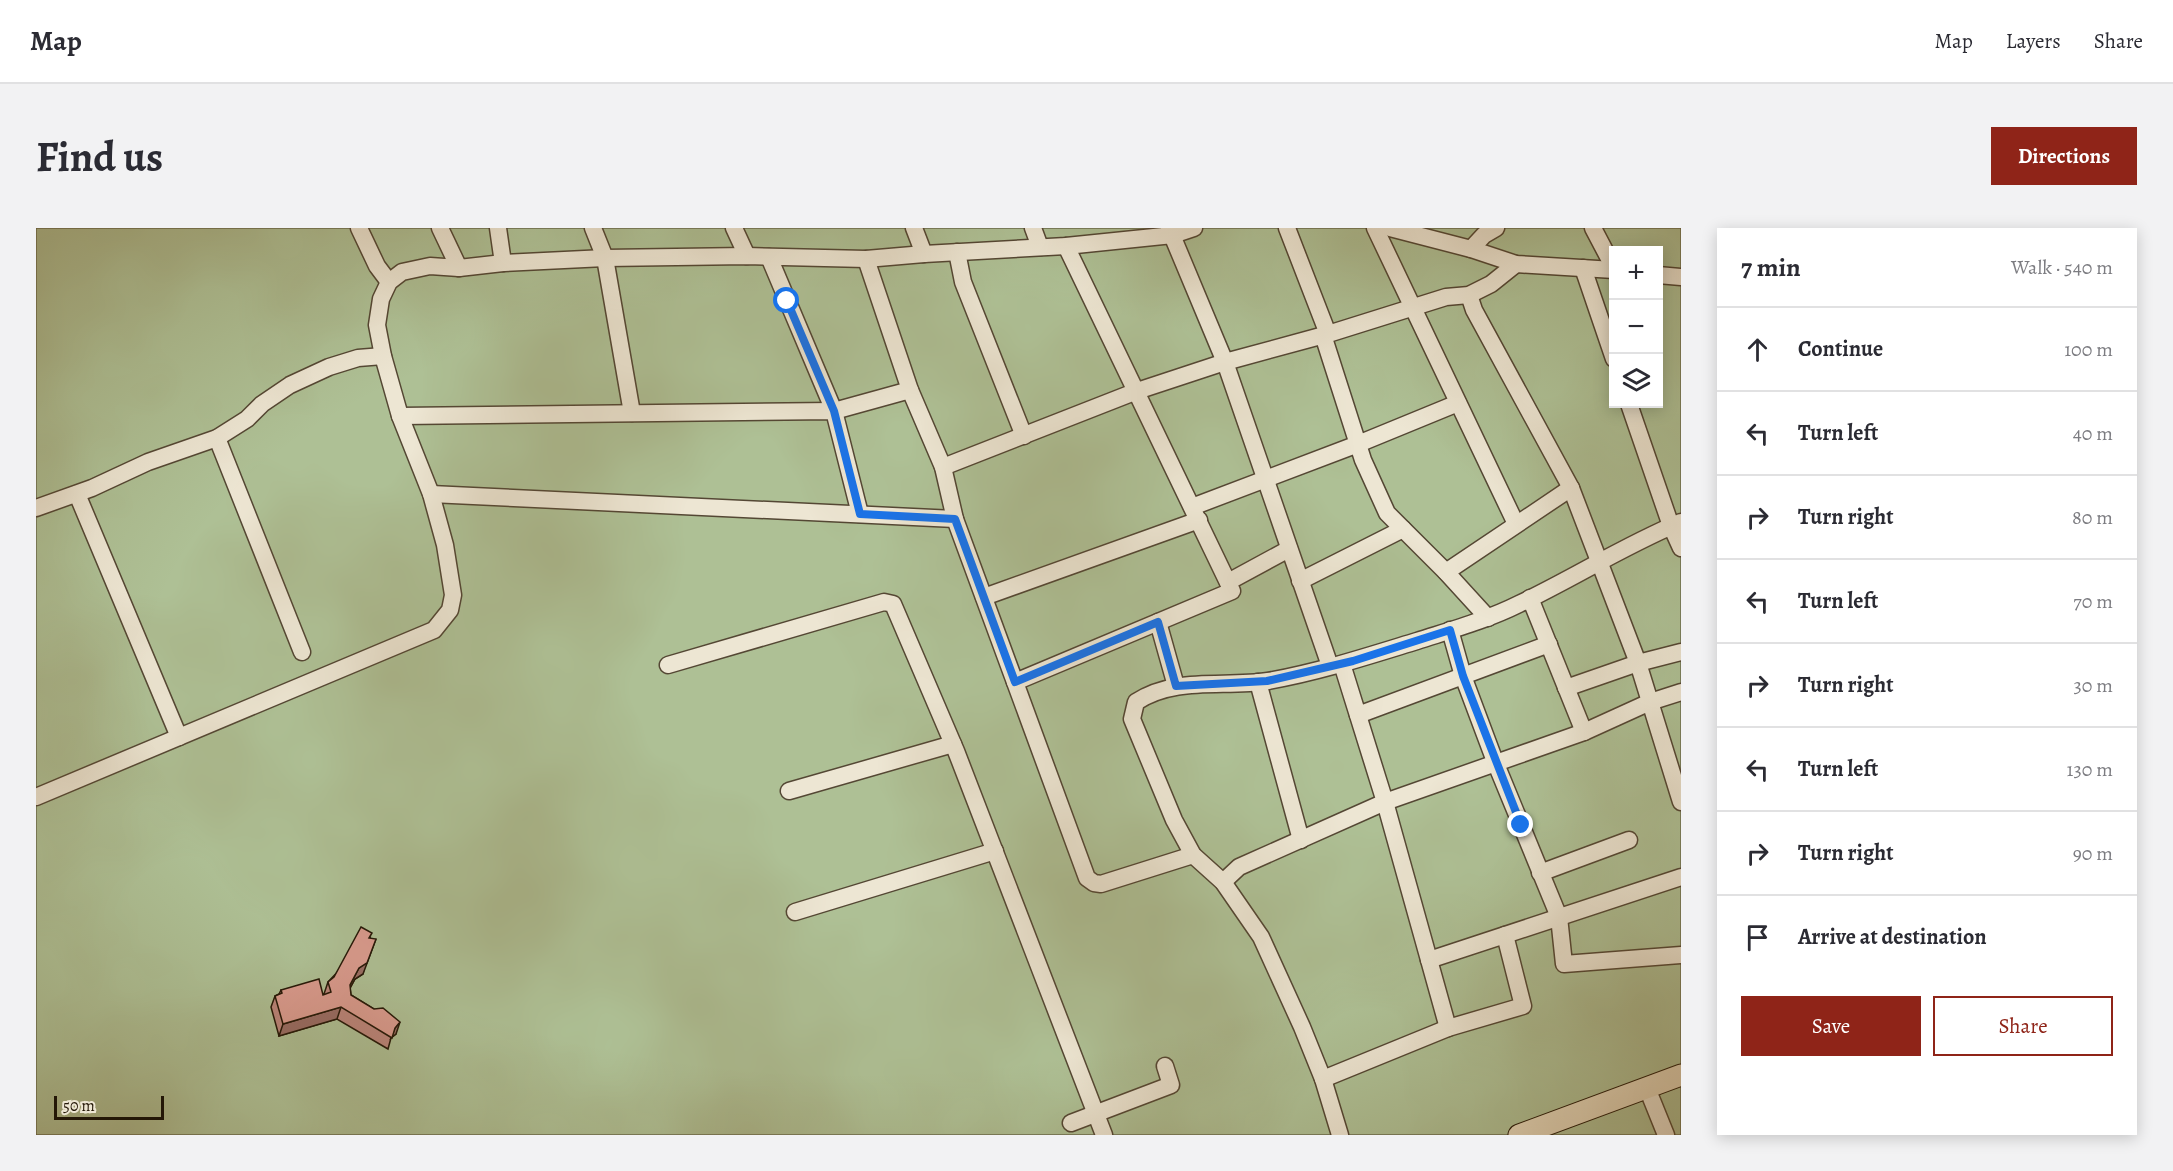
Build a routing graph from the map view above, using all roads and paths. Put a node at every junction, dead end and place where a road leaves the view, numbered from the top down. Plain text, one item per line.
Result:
1 (359, 228) edge
2 (440, 228) edge
3 (498, 228) edge
4 (592, 228) edge
5 (734, 228) edge
6 (914, 228) edge
7 (1033, 228) edge
8 (1194, 228) edge
9 (1287, 228) edge
10 (1374, 228) edge
11 (1390, 228) edge
12 (1496, 228) edge
13 (1593, 228) edge
14 (1171, 231) edge
15 (1066, 246) junction
16 (1040, 247) junction
17 (1471, 249) junction
18 (957, 252) junction
19 (924, 254) junction
20 (747, 256) junction
21 (769, 257) junction
22 (605, 258) junction
23 (866, 259) junction
24 (1609, 259) edge
25 (503, 263) junction
26 (1516, 264) junction
27 (459, 268) junction
28 (1582, 268) junction
29 (1609, 269) edge
30 (1663, 275) edge
31 (1681, 277) edge
32 (389, 282) junction
33 (1469, 294) junction
34 (1412, 308) junction
35 (1325, 334) junction
36 (1612, 354) edge
37 (383, 356) junction
38 (1225, 362) junction
39 (910, 390) junction
40 (1137, 391) junction
41 (1458, 403) junction
42 (1631, 408) edge
43 (834, 411) junction
44 (632, 413) junction
45 (400, 416) junction
46 (1024, 436) junction
47 (217, 438) junction
48 (1358, 444) junction
49 (943, 467) junction
50 (1265, 478) junction
51 (1571, 488) junction
52 (77, 494) junction
53 (431, 494) junction
54 (36, 508) edge
55 (860, 514) junction
56 (1196, 514) junction
57 (955, 519) junction
58 (1676, 524) edge
59 (1516, 525) junction
60 (1403, 529) junction
61 (1681, 548) edge
62 (1289, 549) junction
63 (1599, 562) junction
64 (1446, 572) junction
65 (1300, 581) junction
66 (1228, 582) junction
67 (984, 597) junction
68 (1530, 598) junction
69 (1488, 618) junction
70 (1158, 622) junction
71 (1450, 630) junction
72 (1548, 644) junction
73 (302, 652) dead end
74 (1681, 652) edge
75 (1638, 663) junction
76 (668, 665) dead end
77 (1336, 665) junction
78 (1463, 676) junction
79 (1015, 682) junction
80 (1258, 682) junction
81 (1176, 686) junction
82 (1566, 688) junction
83 (1681, 692) edge
84 (1650, 702) junction
85 (1358, 715) junction
86 (1584, 732) junction
87 (178, 737) junction
88 (953, 744) junction
89 (1496, 764) junction
90 (789, 791) dead end
91 (1680, 794) edge
92 (36, 797) edge
93 (1385, 802) junction
94 (1302, 840) junction
95 (1629, 840) dead end
96 (995, 851) junction
97 (1193, 855) junction
98 (1540, 873) junction
99 (1681, 877) edge
100 (1223, 882) junction
101 (795, 912) dead end
102 (1559, 917) junction
103 (1505, 935) junction
104 (1681, 955) edge
105 (1430, 960) junction
106 (1448, 1028) junction
107 (1165, 1066) dead end
108 (1681, 1075) edge
109 (1323, 1079) junction
110 (1647, 1088) junction
111 (1096, 1114) junction
112 (1071, 1123) dead end
113 (1104, 1135) edge
114 (1340, 1135) edge
115 (1519, 1135) edge
116 (1666, 1135) edge

1 - 32 street
2 - 27 street
3 - 25 street
4 - 22 street
5 - 20 street
6 - 19 street
7 - 16 street
8 - 14 street
9 - 35 street
10 - 34 street
11 - 17 street
12 - 17 street
13 - 24 street
14 - 15 street
14 - 38 street
15 - 16 street
15 - 40 street
16 - 18 street
17 - 26 street
18 - 19 street
18 - 46 street
19 - 23 street
20 - 21 street
20 - 22 street
21 - 23 street
21 - 43 street
22 - 25 street
22 - 44 street
23 - 39 street
25 - 27 street
26 - 28 street
26 - 33 street
27 - 32 street
28 - 29 street
28 - 36 street
30 - 31 street
32 - 37 street
33 - 34 street
33 - 51 street
34 - 35 street
34 - 41 street
35 - 38 street
35 - 48 street
37 - 45 street
37 - 47 street
38 - 40 street
38 - 50 street
39 - 43 street
39 - 49 street
40 - 46 street
40 - 56 street
41 - 48 street
41 - 59 street
42 - 58 street
43 - 44 street
43 - 55 street
44 - 45 street
45 - 53 street
46 - 49 street
47 - 52 street
47 - 73 street
48 - 50 street
48 - 60 street
49 - 57 street
50 - 56 street
50 - 62 street
51 - 59 street
51 - 63 street
52 - 54 street
52 - 87 street
53 - 55 street
53 - 87 street
55 - 57 street
56 - 66 street
56 - 67 street
57 - 67 street
58 - 61 street
58 - 63 street
59 - 64 street
60 - 64 street
60 - 65 street
62 - 65 street
62 - 66 street
63 - 68 street
63 - 75 street
64 - 69 street
65 - 77 street
66 - 70 street
67 - 79 street
68 - 69 street
68 - 72 street
69 - 71 street
70 - 79 street
70 - 81 street
71 - 77 street
71 - 78 street
72 - 78 street
72 - 82 street
74 - 75 street
75 - 82 street
75 - 84 street
76 - 88 street
77 - 80 street
77 - 85 street
78 - 85 street
78 - 89 street
79 - 97 street
80 - 81 street
80 - 94 street
81 - 97 street
82 - 86 street
83 - 84 street
84 - 86 street
84 - 91 street
85 - 93 street
86 - 89 street
87 - 92 street
88 - 90 street
88 - 96 street
89 - 93 street
89 - 98 street
93 - 94 street
93 - 105 street
94 - 100 street
95 - 98 street
96 - 101 street
96 - 111 street
97 - 100 street
98 - 102 street
99 - 102 street
100 - 109 street
102 - 103 street
102 - 104 street
103 - 105 street
103 - 106 street
105 - 106 street
106 - 109 street
107 - 111 street
108 - 110 main road
109 - 114 street
110 - 115 main road
110 - 116 street
111 - 112 street
111 - 113 street

